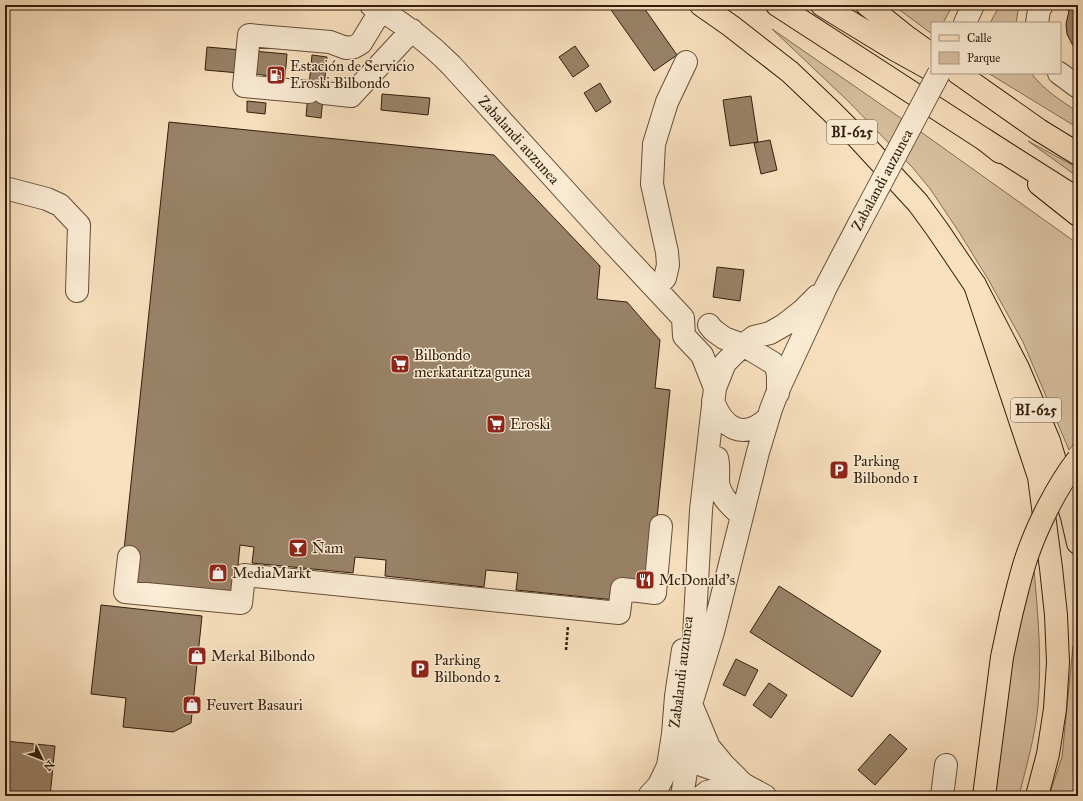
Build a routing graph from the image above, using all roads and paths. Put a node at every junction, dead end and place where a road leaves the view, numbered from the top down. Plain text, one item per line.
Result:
1 (701, 5) edge
2 (777, 5) edge
3 (822, 5) edge
4 (866, 5) edge
5 (973, 5) edge
6 (1042, 5) edge
7 (376, 8) edge
8 (965, 22) edge
9 (1037, 22) edge
10 (412, 30) junction
11 (931, 54) edge
12 (686, 62) dead end
13 (931, 69) edge
14 (937, 74) edge
15 (940, 74) edge
16 (959, 74) edge
17 (1060, 74) edge
18 (1078, 87) edge
19 (1039, 130) junction
20 (985, 140) junction
21 (1078, 154) edge
22 (5, 188) edge
23 (1078, 199) edge
24 (1078, 215) edge
25 (975, 285) junction
26 (826, 287) junction
27 (655, 288) junction
28 (77, 290) dead end
29 (683, 318) junction
30 (749, 341) junction
31 (778, 393) junction
32 (714, 395) junction
33 (768, 418) junction
34 (709, 430) junction
35 (1078, 459) edge
36 (742, 516) junction
37 (662, 526) dead end
38 (699, 542) junction
39 (1078, 543) edge
40 (128, 557) dead end
41 (691, 704) junction
42 (688, 760) junction
43 (946, 765) dead end
44 (742, 783) junction
45 (649, 796) edge
46 (682, 796) edge
47 (702, 796) edge
48 (765, 796) edge
49 (942, 796) edge
50 (984, 796) edge
51 (1037, 796) edge

1 - 25 main road, BI-625
2 - 20 main road
3 - 13 main road
4 - 11 main road
5 - 8 street
6 - 9 street
7 - 10 street, Zabalandi auzunea
7 - 10 street
10 - 27 street, Zabalandi auzunea
12 - 27 street
14 - 26 street, Zabalandi auzunea, bridge
15 - 19 main road
16 - 19 main road
17 - 18 street
19 - 21 main road
20 - 23 main road
20 - 24 main road
22 - 28 street
25 - 39 main road, BI-625
25 - 51 main road
26 - 30 street, Zabalandi auzunea
26 - 31 street, Zabalandi auzunea
27 - 29 street, Zabalandi auzunea
29 - 30 street, Zabalandi auzunea
29 - 32 street, Zabalandi auzunea
30 - 31 street, Zabalandi auzunea
30 - 32 street, Zabalandi auzunea
31 - 33 street, Zabalandi auzunea
32 - 33 street, Zabalandi auzunea
32 - 34 street, Zabalandi auzunea
33 - 36 street, Zabalandi auzunea
34 - 36 street, Zabalandi auzunea
34 - 38 street, Zabalandi auzunea
35 - 50 main road, bridge
36 - 41 street, Zabalandi auzunea
37 - 40 street
38 - 41 street, Zabalandi auzunea
38 - 45 street, Zabalandi auzunea
41 - 42 street, Zabalandi auzunea
41 - 44 street, Zabalandi auzunea
42 - 44 street, Zabalandi auzunea
42 - 46 street, Zabalandi auzunea
43 - 49 street
44 - 47 street
44 - 48 street, Zabalandi auzunea

